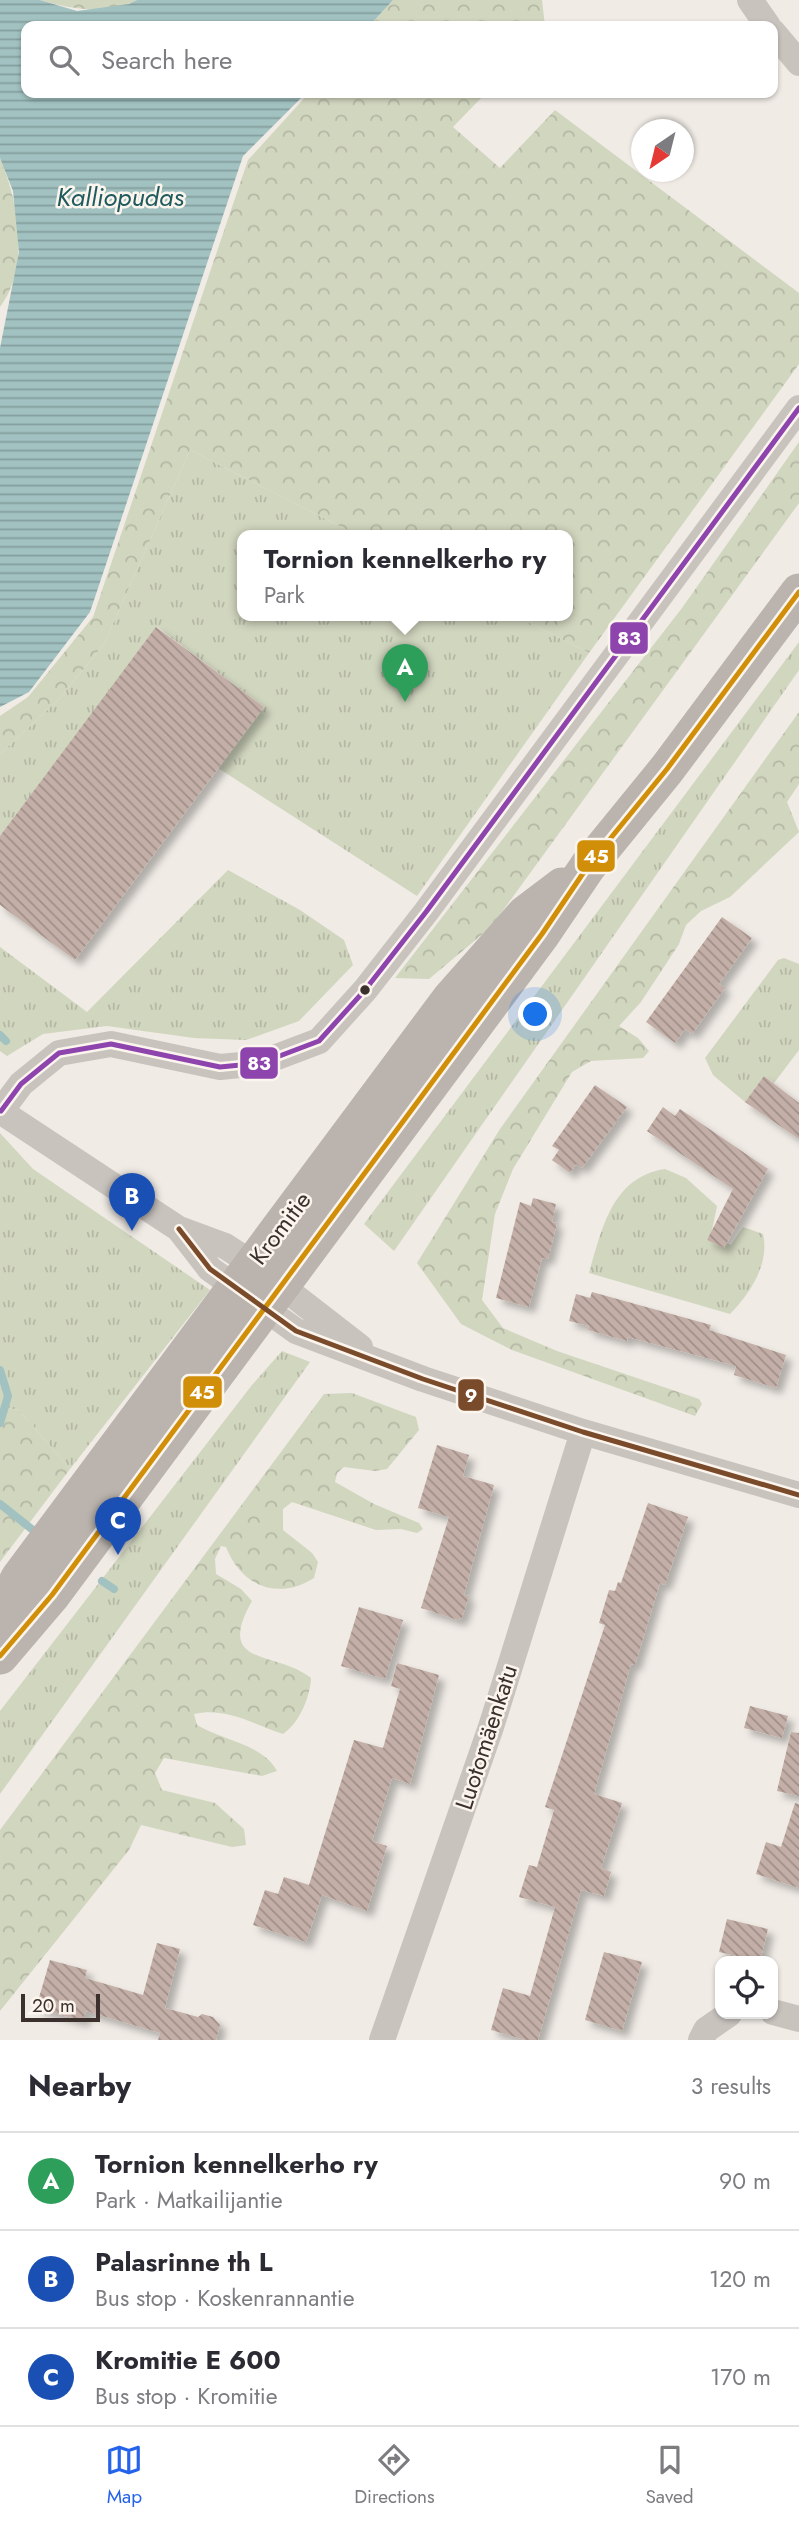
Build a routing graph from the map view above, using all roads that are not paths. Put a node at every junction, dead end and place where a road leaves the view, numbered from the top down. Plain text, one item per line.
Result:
1 (750, 0) edge
2 (765, 21) edge
3 (778, 38) edge
4 (799, 62) edge
5 (799, 408) edge
6 (799, 592) edge
7 (0, 1111) edge
8 (259, 1287) junction
9 (583, 1432) junction
10 (797, 1486) edge
11 (0, 1615) edge
12 (0, 1656) edge
13 (778, 2014) edge
14 (721, 2019) edge
15 (799, 2020) edge
16 (382, 2040) edge
17 (701, 2040) edge

1 - 2 street
3 - 4 street
5 - 7 street
6 - 8 main road, Kromitie
7 - 8 street
8 - 9 street
8 - 11 main road, Kromitie
8 - 12 main road, Kromitie
9 - 10 street
9 - 16 street, Luotomäenkatu
13 - 15 street
14 - 17 street

